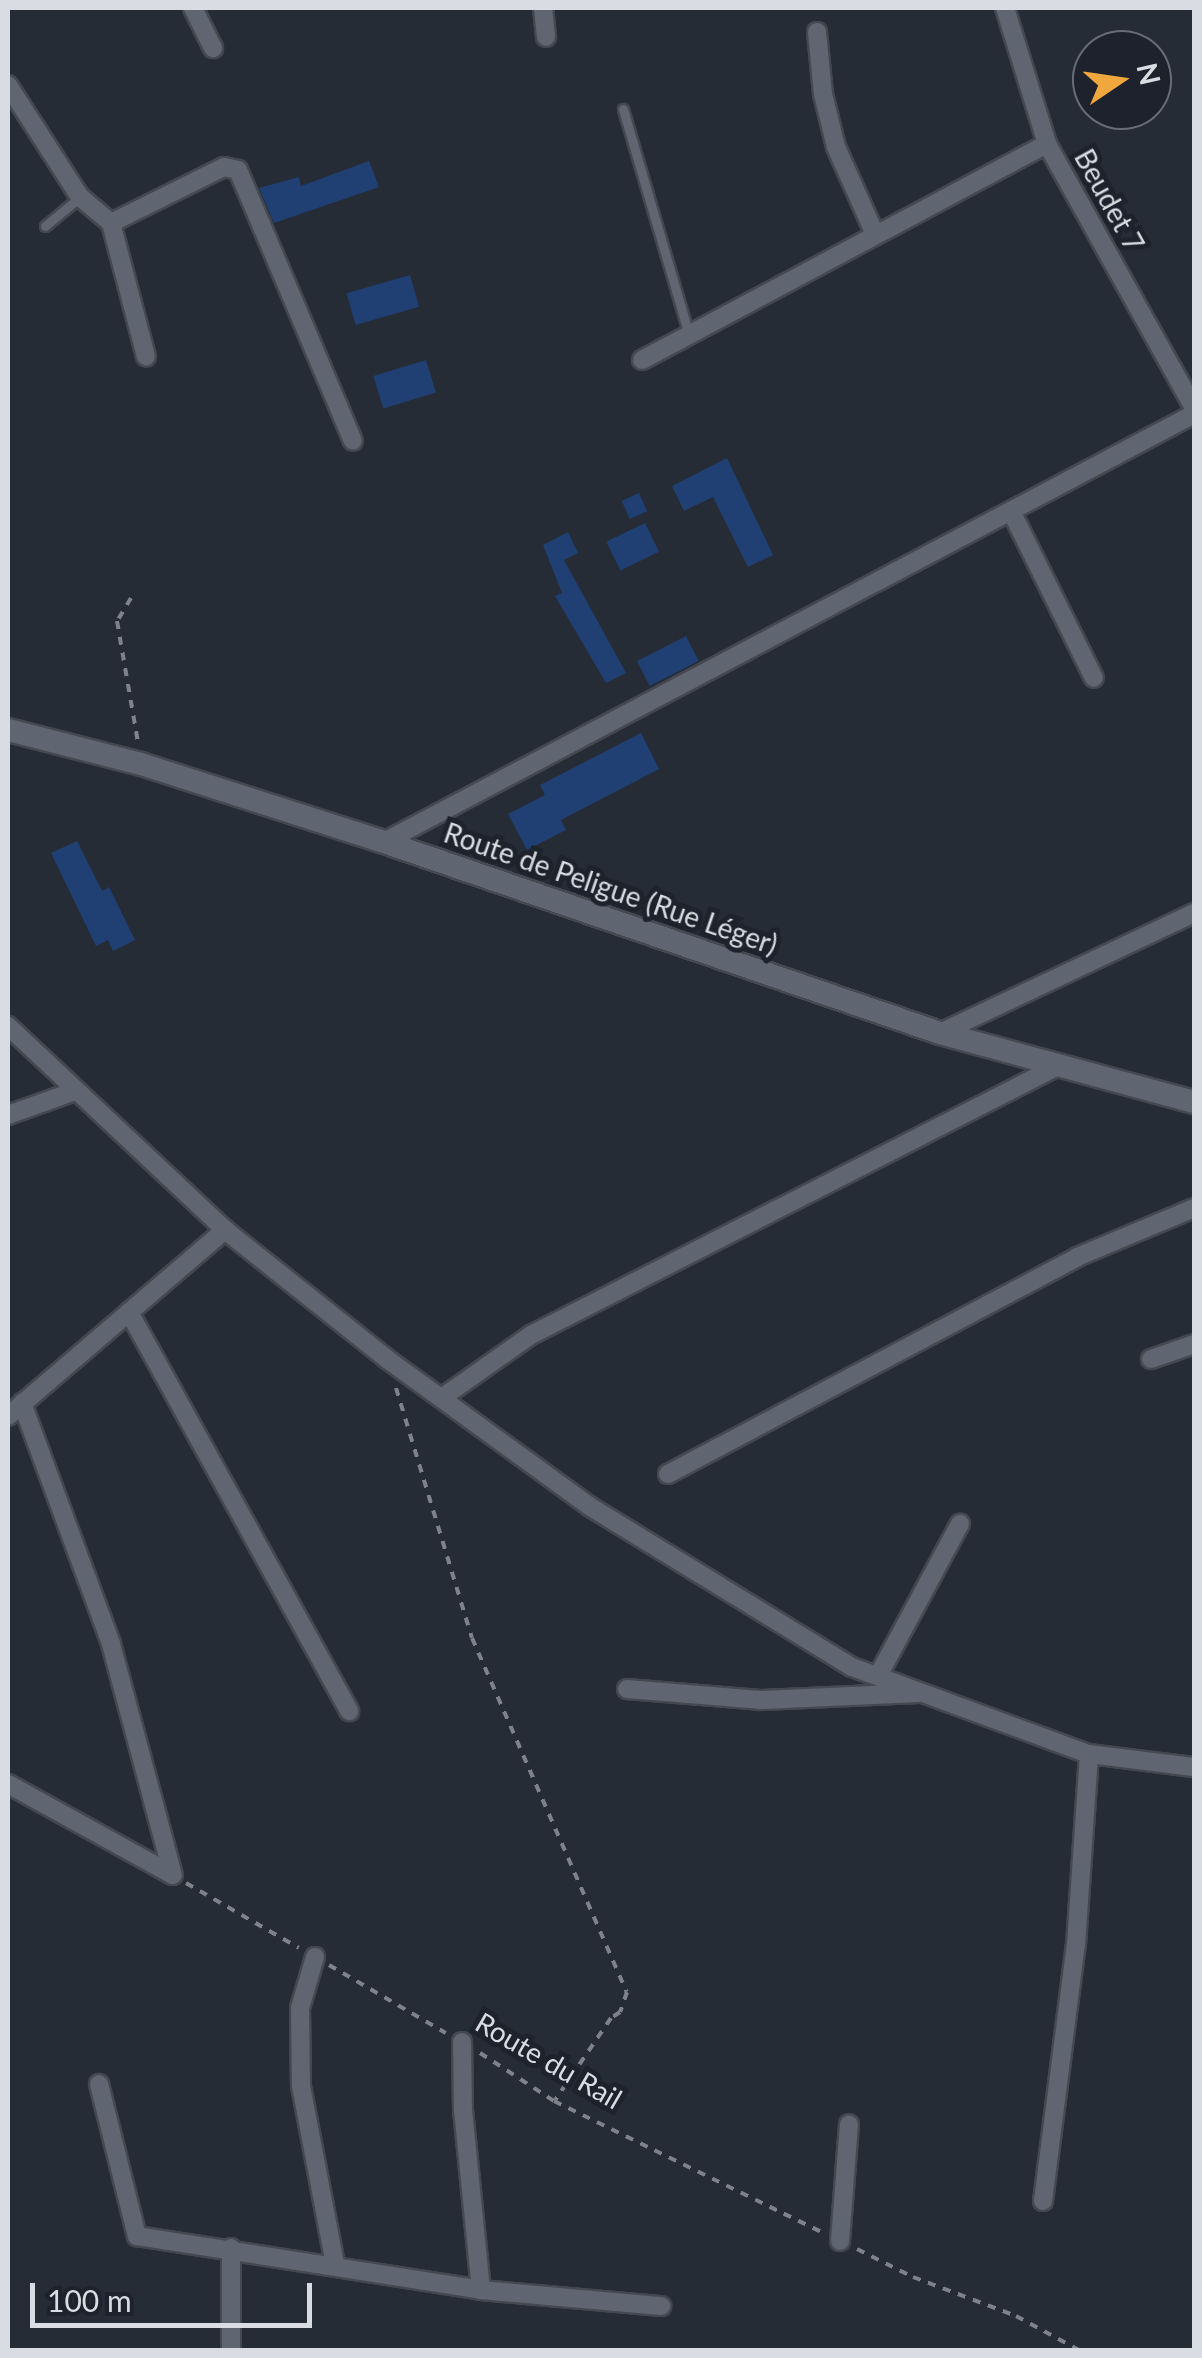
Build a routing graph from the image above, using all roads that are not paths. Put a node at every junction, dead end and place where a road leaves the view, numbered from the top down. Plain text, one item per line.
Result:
1 (193, 8) edge
2 (543, 8) edge
3 (1005, 8) edge
4 (817, 32) dead end
5 (546, 37) dead end
6 (213, 48) dead end
7 (8, 85) edge
8 (13, 105) edge
9 (623, 110) dead end
10 (1048, 144) junction
11 (80, 197) junction
12 (111, 223) junction
13 (44, 226) dead end
14 (875, 234) junction
15 (689, 334) junction
16 (146, 356) dead end
17 (642, 360) dead end
18 (1194, 411) edge
19 (353, 442) dead end
20 (1011, 511) junction
21 (1094, 678) dead end
22 (8, 730) edge
23 (384, 842) junction
24 (1194, 913) edge
25 (8, 1026) edge
26 (940, 1032) junction
27 (1062, 1064) junction
28 (74, 1092) junction
29 (1194, 1102) edge
30 (8, 1115) edge
31 (1194, 1208) edge
32 (225, 1230) junction
33 (130, 1312) junction
34 (1194, 1344) edge
35 (1151, 1359) dead end
36 (443, 1397) junction
37 (15, 1410) edge
38 (668, 1474) dead end
39 (960, 1524) dead end
40 (878, 1676) junction
41 (627, 1690) dead end
42 (927, 1693) junction
43 (349, 1711) dead end
44 (1089, 1754) junction
45 (1194, 1768) edge
46 (8, 1784) edge
47 (314, 1957) road end
48 (462, 2042) road end
49 (98, 2084) dead end
50 (849, 2124) dead end
51 (1043, 2201) dead end
52 (840, 2241) road end
53 (231, 2248) junction
54 (335, 2264) junction
55 (480, 2290) junction
56 (660, 2306) dead end
57 (231, 2350) edge

1 - 6 street
2 - 5 street
3 - 10 street, Beudet 7
4 - 14 street
7 - 8 street
8 - 11 street
9 - 15 lane
10 - 14 street
10 - 18 street, Beudet 7
11 - 12 street
11 - 13 lane
12 - 16 street
12 - 19 street
14 - 15 street
15 - 17 street
18 - 20 street
20 - 21 street
20 - 23 street
22 - 23 street, Route de Peligue (Rue Léger)
23 - 26 street, Route de Peligue (Rue Léger)
24 - 26 street
25 - 28 street
26 - 27 street, Route de Peligue (Rue Léger)
27 - 29 street, Route de Peligue (Rue Léger)
27 - 36 street
28 - 30 street
28 - 32 street
31 - 38 street
32 - 33 street
32 - 36 street
33 - 37 street
33 - 43 street
34 - 35 street
36 - 40 street
37 - 46 street
39 - 40 street
40 - 42 street
41 - 42 street
42 - 44 street
44 - 45 street
44 - 51 street
47 - 54 street
48 - 55 street
49 - 53 street
50 - 52 street
53 - 54 street
53 - 57 street
54 - 55 street
55 - 56 street

